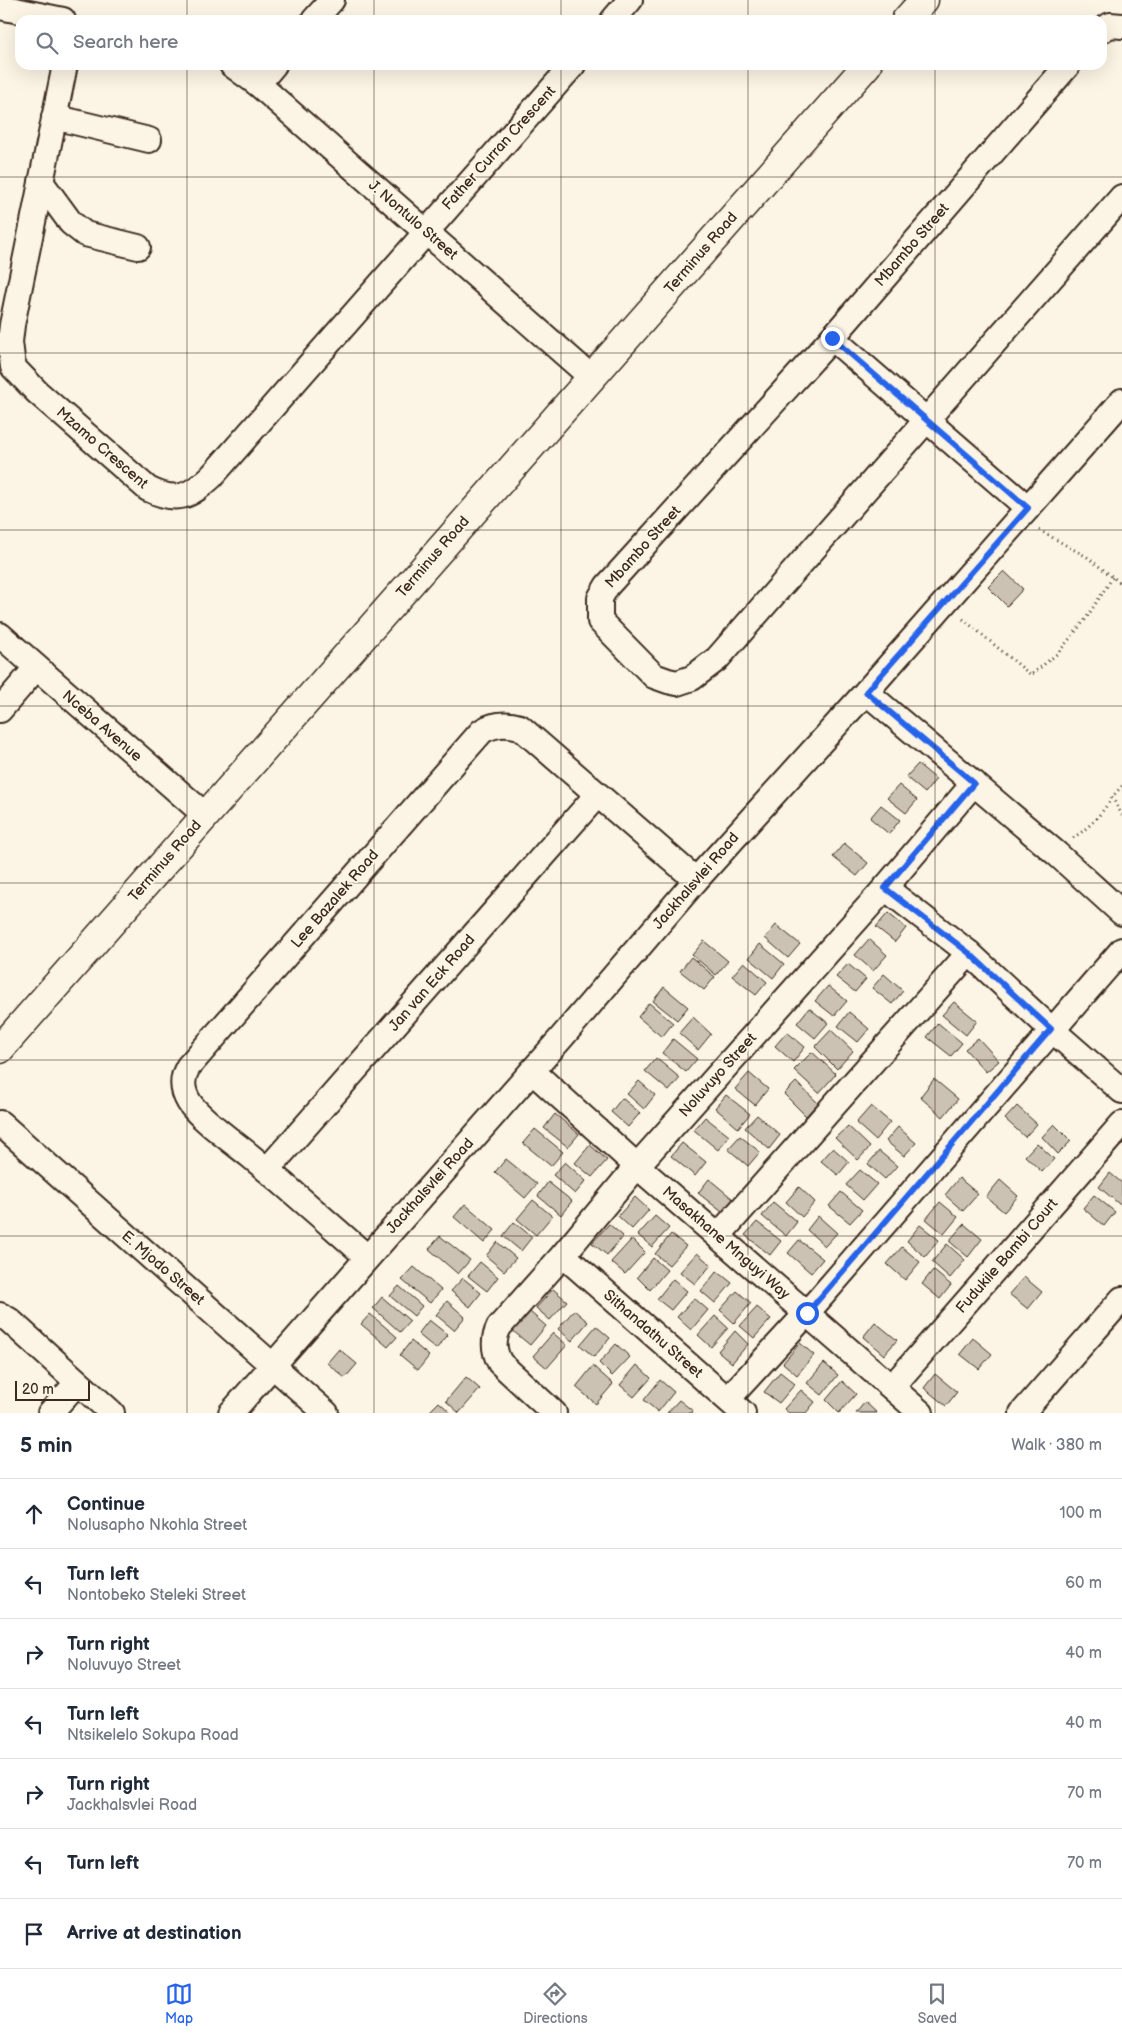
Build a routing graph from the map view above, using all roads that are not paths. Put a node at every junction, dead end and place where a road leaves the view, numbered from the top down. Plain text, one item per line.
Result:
1 (332, 0) edge
2 (630, 0) edge
3 (924, 0) edge
4 (0, 7) edge
5 (39, 15) edge
6 (318, 15) edge
7 (617, 15) edge
8 (910, 15) edge
9 (1122, 26) edge
10 (1107, 27) edge
11 (64, 70) edge
12 (239, 70) edge
13 (270, 70) edge
14 (569, 70) edge
15 (862, 70) edge
16 (1064, 70) edge
17 (258, 84) junction
18 (54, 117) junction
19 (148, 140) dead end
20 (41, 182) junction
21 (1122, 198) edge
22 (425, 231) junction
23 (138, 247) dead end
24 (832, 338) junction
25 (591, 377) junction
26 (1122, 401) edge
27 (926, 420) junction
28 (1028, 508) junction
29 (0, 635) edge
30 (36, 668) junction
31 (866, 692) junction
32 (0, 710) edge
33 (974, 783) junction
34 (598, 796) junction
35 (205, 815) junction
36 (696, 880) junction
37 (885, 888) junction
38 (1122, 913) edge
39 (1122, 950) edge
40 (969, 953) junction
41 (1051, 1029) junction
42 (0, 1049) edge
43 (532, 1071) junction
44 (1122, 1092) edge
45 (0, 1123) edge
46 (1122, 1124) edge
47 (637, 1166) junction
48 (267, 1170) junction
49 (718, 1236) junction
50 (562, 1255) junction
51 (367, 1257) junction
52 (1122, 1299) edge
53 (807, 1313) junction
54 (0, 1315) edge
55 (274, 1365) junction
56 (77, 1383) junction
57 (892, 1387) junction
58 (736, 1406) edge
59 (50, 1413) edge
60 (112, 1413) edge
61 (231, 1413) edge
62 (326, 1413) edge
63 (554, 1413) edge
64 (920, 1413) edge
65 (1022, 1413) edge

1 - 6 street
2 - 7 street
3 - 8 street
4 - 5 street
9 - 10 street
11 - 18 street, Mzamo Crescent
12 - 17 street, J. Nontulo Street
13 - 17 street
14 - 22 street, Father Curran Crescent
15 - 25 street, Terminus Road
16 - 24 street, Mbambo Street
17 - 22 street, J. Nontulo Street
18 - 19 street
18 - 20 street, Mzamo Crescent
20 - 22 street, Mzamo Crescent
20 - 23 street
21 - 27 street, Mbambo Street
22 - 25 street, J. Nontulo Street
24 - 27 street
24 - 27 street, Mbambo Street
25 - 35 street, Terminus Road
26 - 28 street, Jackhalsvlei Road
27 - 28 street
28 - 31 street, Jackhalsvlei Road
29 - 30 street, Nceba Avenue
30 - 32 street
30 - 35 street, Nceba Avenue
31 - 33 street
31 - 36 street, Jackhalsvlei Road
33 - 37 street, Noluvuyo Street
33 - 38 street
34 - 36 street, Lee Bazalek Road
34 - 48 street, Jan van Eck Road
34 - 48 street, Lee Bazalek Road
35 - 42 street, Terminus Road
36 - 43 street, Jackhalsvlei Road
37 - 40 street
37 - 47 street, Noluvuyo Street
39 - 41 street
40 - 41 street
40 - 49 street
41 - 44 street
41 - 53 street
43 - 47 street, Masakhane Mnguyi Way
43 - 51 street, Jackhalsvlei Road
45 - 55 street, E. Mjodo Street
46 - 57 street, Fudukile Bambi Court
47 - 49 street, Masakhane Mnguyi Way
47 - 50 street, Noluvuyo Street
48 - 51 street, Lee Bazalek Road
49 - 53 street, Masakhane Mnguyi Way
50 - 58 street, Sithandathu Street
50 - 63 street, Noluvuyo Street
51 - 55 street, Jackhalsvlei Road
52 - 65 street
53 - 57 street, Masakhane Mnguyi Way
53 - 58 street
54 - 56 street
55 - 61 street, Jackhalsvlei Road
55 - 62 street, E. Mjodo Street
56 - 59 street
56 - 60 street
57 - 64 street, Masakhane Mnguyi Way

